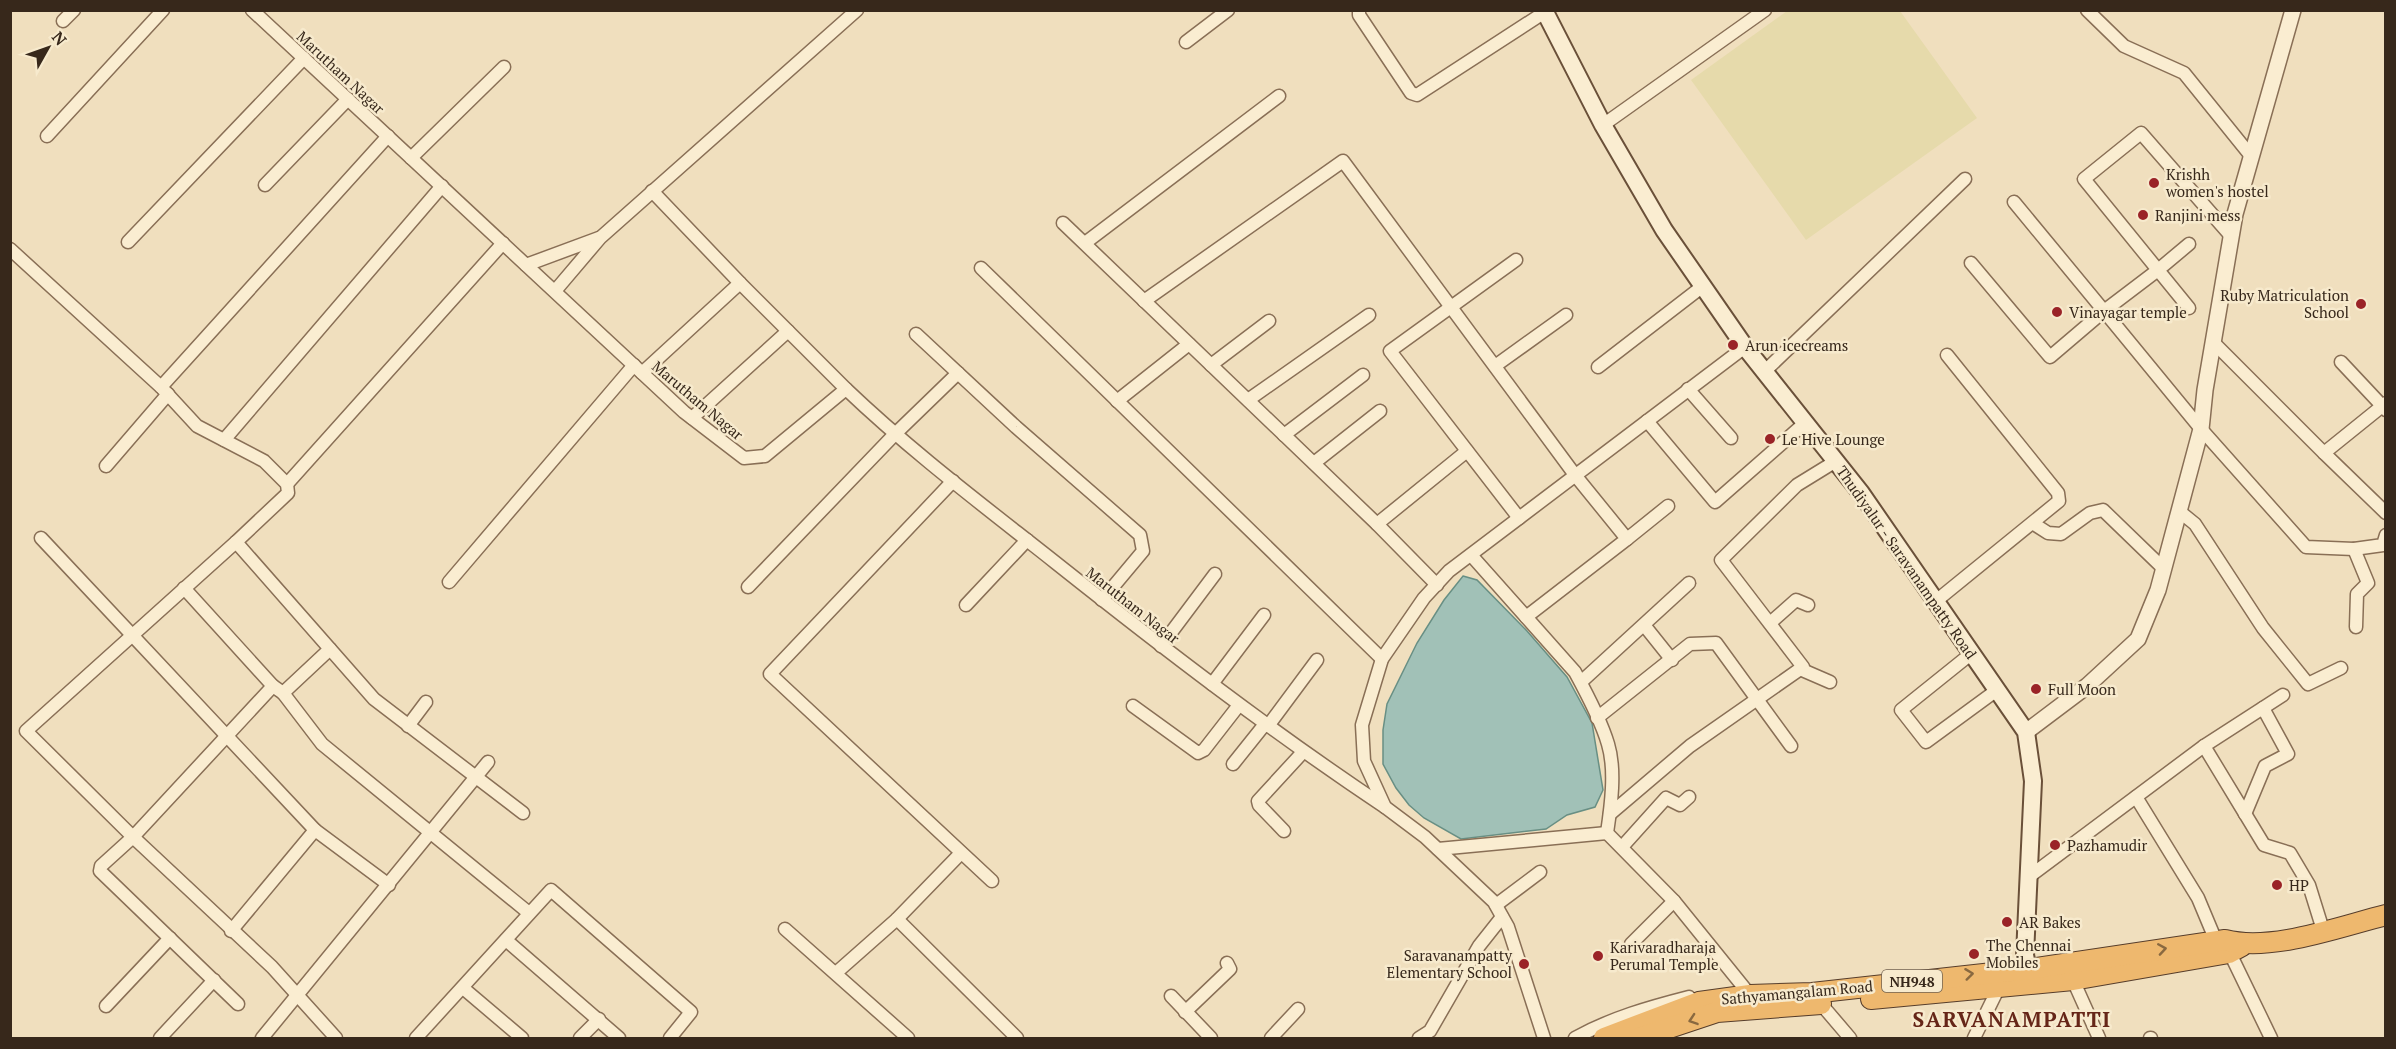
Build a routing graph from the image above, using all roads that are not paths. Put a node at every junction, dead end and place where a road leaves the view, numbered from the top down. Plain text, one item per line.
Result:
1 (74, 10) edge
2 (164, 10) edge
3 (252, 10) edge
4 (857, 10) edge
5 (1228, 10) edge
6 (1359, 10) edge
7 (1765, 10) edge
8 (2086, 10) edge
9 (2293, 10) edge
10 (1546, 11) edge
11 (63, 21) dead end
12 (1186, 42) dead end
13 (304, 58) junction
14 (504, 67) dead end
15 (1280, 96) dead end
16 (348, 99) junction
17 (1603, 125) junction
18 (47, 136) dead end
19 (388, 136) junction
20 (2251, 156) junction
21 (411, 158) junction
22 (1965, 179) dead end
23 (265, 185) dead end
24 (441, 186) junction
25 (652, 192) junction
26 (2014, 202) dead end
27 (1063, 223) dead end
28 (2231, 236) junction
29 (600, 238) junction
30 (128, 242) dead end
31 (503, 243) junction
32 (1085, 243) junction
33 (2189, 244) dead end
34 (10, 249) edge
35 (1515, 260) dead end
36 (1971, 263) dead end
37 (526, 265) junction
38 (981, 268) dead end
39 (2158, 270) junction
40 (740, 284) junction
41 (1703, 286) junction
42 (555, 291) junction
43 (1144, 301) junction
44 (1451, 308) junction
45 (2189, 308) dead end
46 (2104, 311) junction
47 (1369, 315) dead end
48 (1566, 315) dead end
49 (1269, 321) dead end
50 (788, 331) junction
51 (916, 333) dead end
52 (2214, 343) junction
53 (1189, 344) junction
54 (1746, 347) junction
55 (1947, 356) dead end
56 (2341, 362) dead end
57 (1211, 365) junction
58 (1495, 366) junction
59 (1598, 367) dead end
60 (638, 369) junction
61 (1765, 372) junction
62 (958, 373) junction
63 (1363, 375) dead end
64 (846, 388) junction
65 (1688, 389) junction
66 (164, 391) junction
67 (1248, 400) junction
68 (1117, 401) junction
69 (2384, 406) edge
70 (1380, 411) dead end
71 (692, 418) junction
72 (1647, 421) junction
73 (1805, 423) junction
74 (2201, 429) junction
75 (894, 435) junction
76 (1284, 435) junction
77 (1731, 438) dead end
78 (224, 440) junction
79 (1467, 451) junction
80 (2324, 453) junction
81 (1836, 461) junction
82 (1314, 463) junction
83 (106, 466) dead end
84 (1575, 475) junction
85 (953, 482) junction
86 (287, 484) junction
87 (1668, 506) dead end
88 (2179, 511) junction
89 (2385, 513) edge
90 (1519, 518) junction
91 (1377, 524) junction
92 (2034, 524) junction
93 (2385, 535) edge
94 (41, 538) dead end
95 (1627, 539) junction
96 (1027, 540) junction
97 (236, 542) junction
98 (2354, 549) junction
99 (1471, 555) junction
100 (2164, 569) junction
101 (1215, 574) dead end
102 (449, 582) dead end
103 (1689, 583) dead end
104 (1437, 585) junction
105 (748, 587) dead end
106 (184, 588) junction
107 (1102, 600) junction
108 (1936, 602) junction
109 (966, 604) dead end
110 (1808, 605) dead end
111 (1264, 615) dead end
112 (1526, 617) junction
113 (1770, 623) junction
114 (1644, 625) junction
115 (2356, 627) dead end
116 (133, 635) junction
117 (1161, 646) junction
118 (330, 649) junction
119 (1972, 653) junction
120 (1382, 659) junction
121 (1317, 660) dead end
122 (1672, 660) junction
123 (2342, 668) dead end
124 (1800, 669) junction
125 (1581, 682) junction
126 (1830, 682) dead end
127 (1212, 684) junction
128 (278, 690) junction
129 (1998, 690) junction
130 (2283, 695) dead end
131 (1756, 700) junction
132 (426, 702) dead end
133 (1239, 705) junction
134 (1133, 706) dead end
135 (2264, 708) junction
136 (1597, 718) junction
137 (1267, 725) junction
138 (408, 726) junction
139 (2026, 732) junction
140 (228, 736) junction
141 (1791, 746) dead end
142 (2204, 746) junction
143 (1302, 752) junction
144 (488, 762) dead end
145 (1233, 764) dead end
146 (476, 777) junction
147 (1689, 797) dead end
148 (2136, 797) junction
149 (1385, 807) junction
150 (523, 813) dead end
151 (1610, 813) junction
152 (2245, 814) junction
153 (315, 830) junction
154 (1284, 831) dead end
155 (1607, 832) junction
156 (431, 833) junction
157 (133, 837) junction
158 (1622, 848) junction
159 (1438, 849) junction
160 (961, 854) junction
161 (1540, 872) dead end
162 (2030, 876) junction
163 (992, 882) dead end
164 (389, 885) junction
165 (1674, 901) junction
166 (1499, 911) junction
167 (529, 913) junction
168 (2385, 915) edge
169 (897, 919) junction
170 (785, 929) dead end
171 (2324, 930) junction
172 (231, 931) junction
173 (170, 938) junction
174 (506, 940) junction
175 (1631, 944) dead end
176 (2229, 945) junction
177 (1227, 963) dead end
178 (837, 972) junction
179 (2030, 977) junction
180 (214, 980) junction
181 (2073, 980) junction
182 (1999, 987) junction
183 (463, 988) junction
184 (1746, 990) junction
185 (300, 996) junction
186 (1171, 996) dead end
187 (238, 1004) dead end
188 (1821, 1004) junction
189 (106, 1006) dead end
190 (1298, 1009) dead end
191 (1185, 1012) junction
192 (599, 1019) junction
193 (423, 1036) edge
194 (1204, 1036) edge
195 (160, 1038) edge
196 (262, 1038) edge
197 (336, 1038) edge
198 (522, 1038) edge
199 (580, 1038) edge
200 (619, 1038) edge
201 (669, 1038) edge
202 (908, 1038) edge
203 (1017, 1038) edge
204 (1271, 1038) edge
205 (1419, 1038) edge
206 (1544, 1038) edge
207 (1575, 1038) edge
208 (1604, 1038) edge
209 (1639, 1038) edge
210 (1850, 1038) edge
211 (1974, 1038) edge
212 (2099, 1038) edge
213 (2271, 1038) edge

1 - 11 street
2 - 18 street
3 - 13 street, Marutham Nagar
4 - 25 street
5 - 12 street
6 - 10 street
7 - 17 street
8 - 20 street
9 - 20 street
10 - 17 main road, Thudiyalur - Saravanampatty Road
13 - 16 street, Marutham Nagar
13 - 30 street
14 - 21 street
15 - 32 street
16 - 19 street, Marutham Nagar
16 - 23 street
17 - 41 main road, Thudiyalur - Saravanampatty Road
19 - 21 street, Marutham Nagar
19 - 66 street
20 - 28 street
21 - 24 street, Marutham Nagar
22 - 61 street
24 - 31 street, Marutham Nagar
24 - 78 street
25 - 29 street
25 - 40 street
26 - 46 street
27 - 32 street
28 - 39 street
28 - 52 street
29 - 37 street
29 - 42 street
31 - 37 street, Marutham Nagar
31 - 86 street
32 - 43 street
33 - 39 street
34 - 66 street
35 - 44 street
36 - 46 street
37 - 42 street, Marutham Nagar
38 - 68 street
39 - 45 street
39 - 46 street
40 - 50 street
40 - 60 street
41 - 54 main road, Thudiyalur - Saravanampatty Road
41 - 59 street
42 - 60 street, Marutham Nagar
43 - 44 street
43 - 53 street
44 - 58 street
44 - 79 street
46 - 74 street
47 - 67 street
48 - 58 street
49 - 57 street
50 - 64 street
50 - 71 street
51 - 62 street
52 - 74 street
52 - 80 street
53 - 57 street
53 - 68 street
54 - 61 main road, Thudiyalur - Saravanampatty Road
54 - 65 street
55 - 92 street
56 - 69 street
57 - 67 street
58 - 84 street
60 - 71 street, Marutham Nagar
60 - 102 street
61 - 73 main road, Thudiyalur - Saravanampatty Road
62 - 75 street
62 - 107 street
63 - 76 street
64 - 71 street, Marutham Nagar
64 - 75 street, Marutham Nagar
65 - 72 street
65 - 77 street
66 - 78 street
66 - 83 street
67 - 76 street
68 - 120 street
69 - 80 street
70 - 82 street
72 - 73 street
72 - 84 street
73 - 81 main road, Thudiyalur - Saravanampatty Road
74 - 88 street
74 - 98 street
75 - 85 street, Marutham Nagar
75 - 105 street
76 - 82 street
78 - 86 street
79 - 90 street
79 - 91 street
80 - 89 street
81 - 108 main road, Thudiyalur - Saravanampatty Road
81 - 113 street
82 - 91 street
84 - 90 street
84 - 95 street
85 - 96 street, Marutham Nagar
85 - 160 street
86 - 97 street
87 - 95 street
88 - 100 street
88 - 123 street
90 - 99 street
91 - 104 street
92 - 100 street
92 - 108 street
93 - 98 street
94 - 116 street
95 - 112 street
96 - 107 street, Marutham Nagar
96 - 109 street
97 - 106 street
97 - 118 street
98 - 115 street
99 - 104 street
99 - 112 street
100 - 139 street
101 - 117 street
103 - 114 street
104 - 120 street
106 - 116 street
106 - 128 street
107 - 117 street, Marutham Nagar
108 - 119 main road, Thudiyalur - Saravanampatty Road
110 - 113 street
111 - 127 street
112 - 125 street
113 - 124 street
114 - 122 street
114 - 125 street
116 - 140 street
116 - 157 street
117 - 127 street, Marutham Nagar
118 - 128 street
118 - 138 street
119 - 129 main road, Thudiyalur - Saravanampatty Road
119 - 129 street
120 - 149 street
121 - 137 street
122 - 131 street
122 - 136 street
124 - 126 street
124 - 131 street
125 - 136 street
127 - 133 street, Marutham Nagar
128 - 140 street
128 - 156 street
129 - 139 main road, Thudiyalur - Saravanampatty Road
130 - 135 street
131 - 141 street
131 - 151 street
132 - 138 street
133 - 134 street
133 - 137 street, Marutham Nagar
135 - 142 street
135 - 152 street
136 - 151 street
137 - 143 street, Marutham Nagar
137 - 145 street
138 - 146 street
139 - 162 main road, Thudiyalur - Saravanampatty Road
140 - 153 street
140 - 157 street
142 - 148 street
142 - 152 street
143 - 149 street, Marutham Nagar
143 - 154 street
144 - 146 street
146 - 150 street
146 - 156 street
147 - 158 street
148 - 162 street
148 - 176 street
149 - 159 street, Marutham Nagar
151 - 155 street
152 - 171 street
153 - 164 street
153 - 172 street
155 - 158 street
155 - 159 street
156 - 164 street
156 - 167 street
157 - 172 street
157 - 173 street
158 - 165 street
159 - 166 street, Marutham Nagar
160 - 163 street
160 - 169 street
161 - 166 street
162 - 179 main road, Thudiyalur - Saravanampatty Road
164 - 185 street
165 - 175 street
165 - 184 street
166 - 205 street
166 - 206 street
167 - 174 street
167 - 201 street
168 - 171 highway, Sathyamangalam Road / NH948
169 - 178 street
169 - 203 street
170 - 178 street
171 - 176 highway, Sathyamangalam Road / NH948
172 - 185 street
173 - 180 street
173 - 189 street
174 - 183 street
174 - 192 street
179 -> 176 highway, Sathyamangalam Road / NH948
176 - 181 highway, NH948
176 - 213 street
177 - 191 street
178 - 202 street
179 - 181 highway, NH948
179 - 182 highway, NH948
184 -> 179 highway, Sathyamangalam Road / NH948
180 - 187 street
180 - 195 street
181 - 212 street
182 - 188 highway, NH948
182 - 211 street
183 - 193 street
183 - 198 street
184 - 207 street
184 - 208 highway, Sathyamangalam Road / NH948
185 - 196 street
185 - 197 street
186 - 191 street
188 -> 209 highway, NH948
188 - 210 street
190 - 204 street
191 - 194 street
192 - 199 street
192 - 200 street

